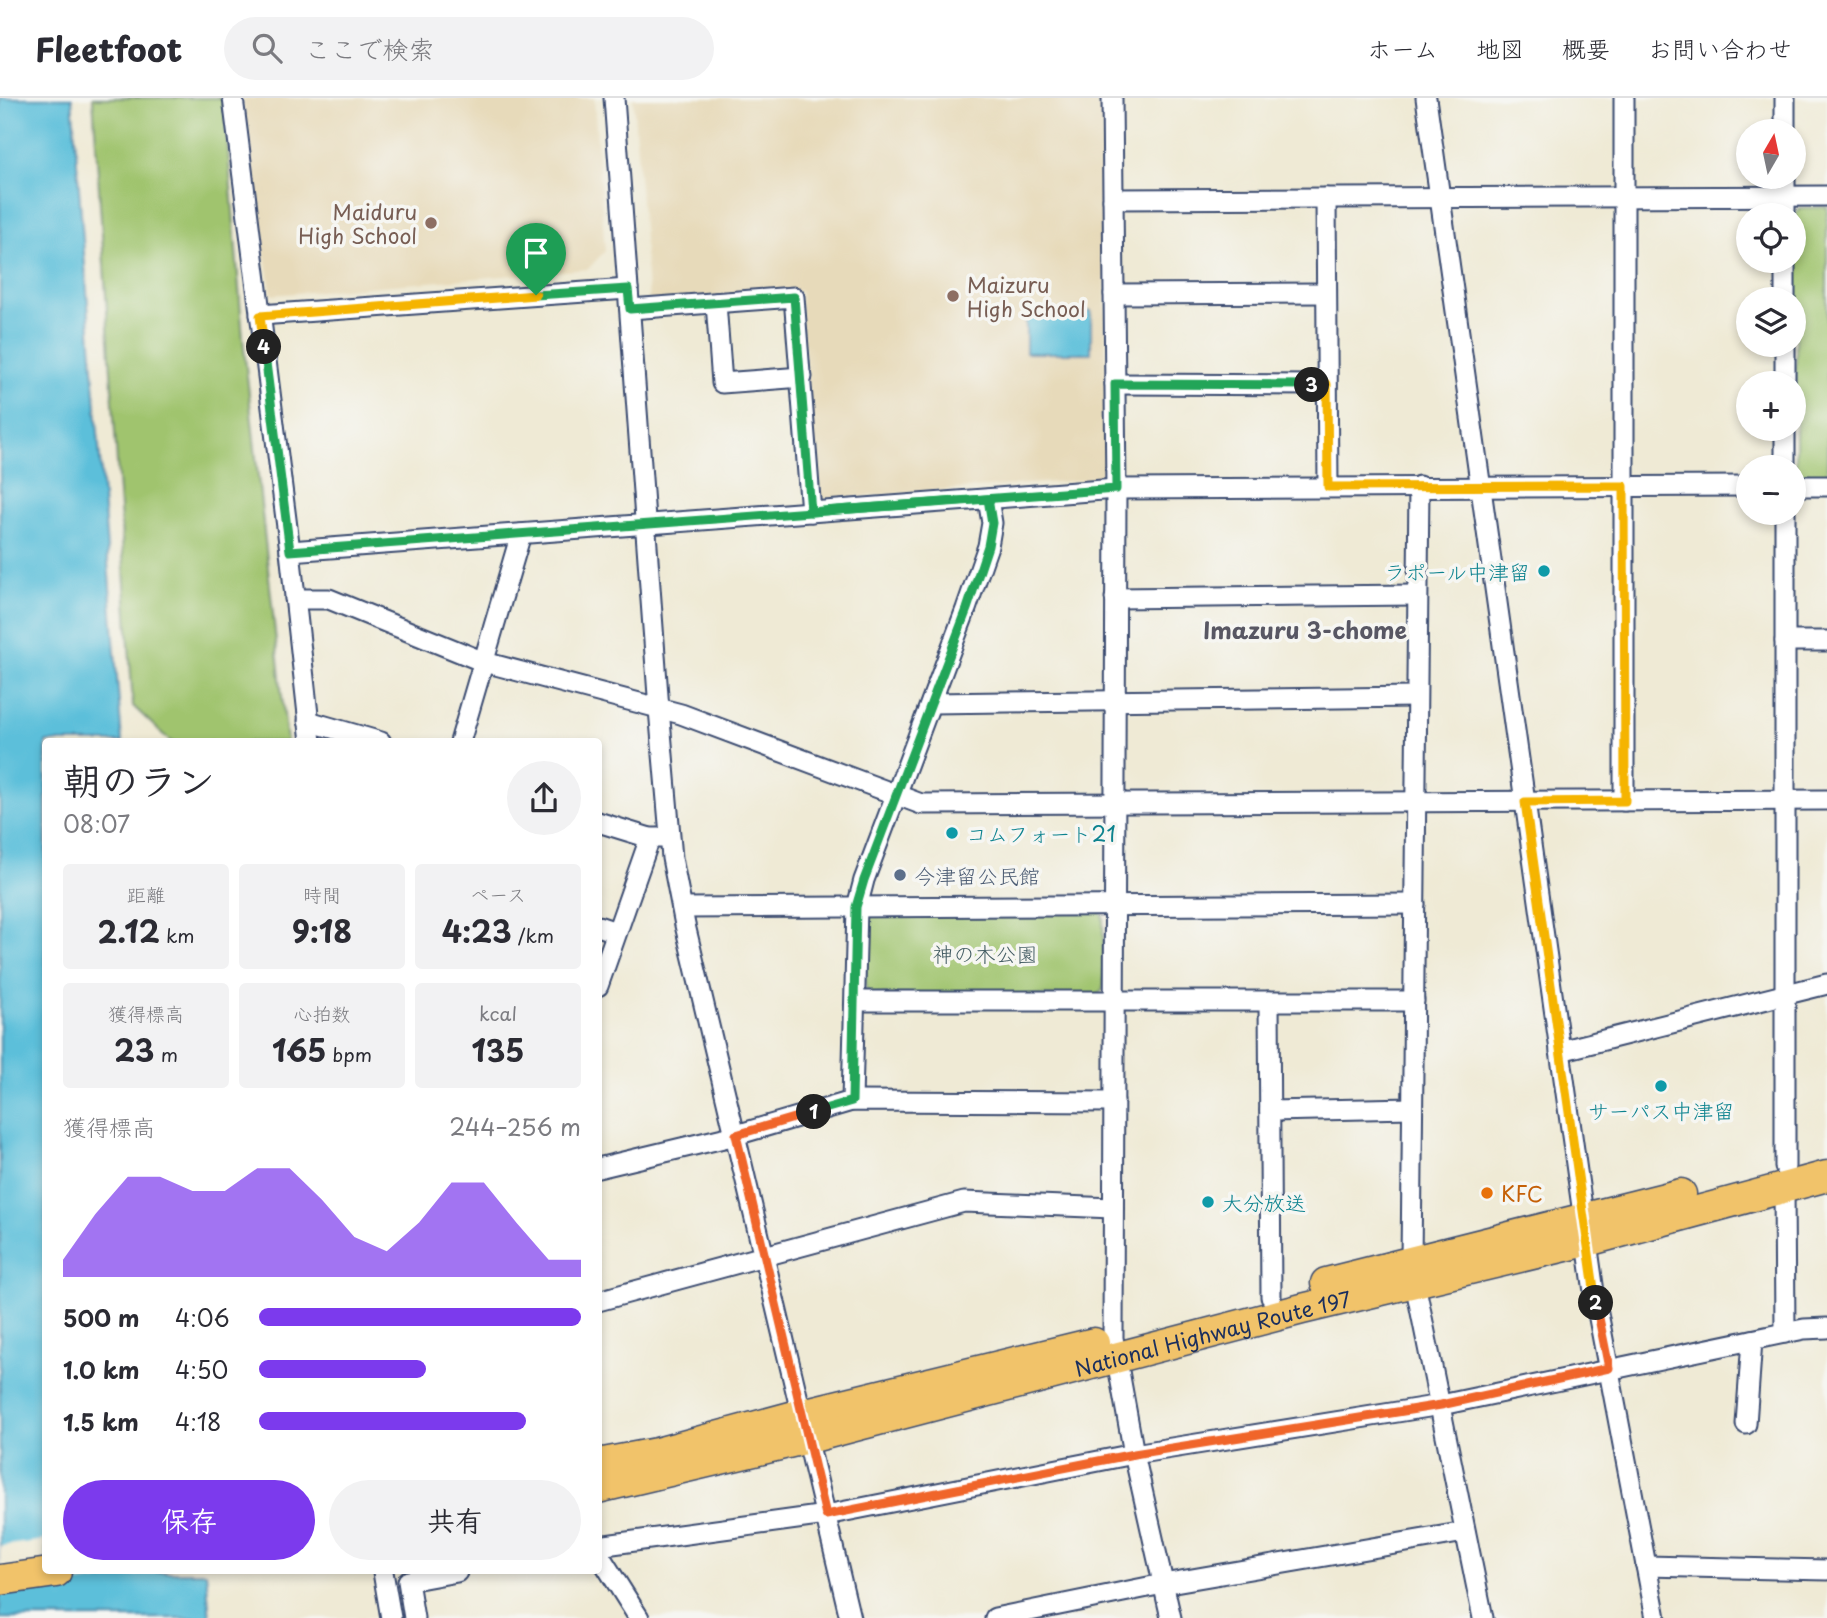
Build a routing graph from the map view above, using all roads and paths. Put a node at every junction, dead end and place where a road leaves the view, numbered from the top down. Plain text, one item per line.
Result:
1 (233, 98) edge
2 (614, 98) edge
3 (1112, 98) edge
4 (1426, 98) edge
5 (1624, 98) edge
6 (1785, 98) edge
7 (1785, 119) edge
8 (1827, 195) edge
9 (1624, 196) junction
10 (1785, 196) edge
11 (1440, 197) junction
12 (1326, 198) junction
13 (1113, 199) junction
14 (628, 289) junction
15 (1114, 293) junction
16 (1326, 293) junction
17 (716, 303) junction
18 (630, 309) junction
19 (260, 316) junction
20 (802, 377) junction
21 (1115, 384) junction
22 (1327, 384) junction
23 (1480, 485) junction
24 (1419, 486) junction
25 (1624, 486) junction
26 (1736, 486) edge
27 (1806, 486) edge
28 (1827, 486) edge
29 (1328, 487) junction
30 (1116, 489) junction
31 (988, 499) junction
32 (811, 512) junction
33 (646, 524) junction
34 (1785, 525) edge
35 (521, 534) junction
36 (290, 551) junction
37 (1418, 595) junction
38 (1115, 598) junction
39 (295, 599) junction
40 (1785, 641) junction
41 (1827, 641) edge
42 (484, 662) junction
43 (1416, 697) junction
44 (1115, 701) junction
45 (931, 703) junction
46 (659, 709) junction
47 (308, 721) junction
48 (310, 738) edge
49 (367, 738) edge
50 (461, 738) edge
51 (897, 795) junction
52 (1785, 800) junction
53 (1827, 800) edge
54 (1625, 801) junction
55 (1416, 802) junction
56 (1525, 802) junction
57 (1115, 803) junction
58 (602, 823) edge
59 (650, 838) junction
60 (670, 838) junction
61 (1415, 904) junction
62 (1114, 906) junction
63 (856, 907) junction
64 (682, 908) junction
65 (607, 929) edge
66 (602, 961) edge
67 (1827, 984) edge
68 (1785, 994) junction
69 (856, 1001) junction
70 (1114, 1001) junction
71 (1269, 1001) junction
72 (1413, 1001) junction
73 (1560, 1051) junction
74 (852, 1101) junction
75 (1114, 1102) junction
76 (1412, 1108) junction
77 (1270, 1111) junction
78 (736, 1135) junction
79 (1827, 1156) edge
80 (602, 1167) edge
81 (1827, 1176) edge
82 (1784, 1177) junction
83 (1113, 1208) junction
84 (1585, 1230) junction
85 (764, 1254) junction
86 (1413, 1272) junction
87 (1270, 1297) junction
88 (602, 1300) edge
89 (1827, 1328) edge
90 (1785, 1333) junction
91 (1752, 1340) junction
92 (1114, 1349) junction
93 (1609, 1368) junction
94 (1441, 1405) junction
95 (1746, 1424) dead end
96 (806, 1426) junction
97 (1134, 1454) junction
98 (602, 1463) edge
99 (602, 1487) edge
100 (826, 1515) junction
101 (1465, 1532) junction
102 (602, 1545) edge
103 (42, 1557) edge
104 (602, 1559) edge
105 (0, 1562) edge
106 (1646, 1566) junction
107 (1827, 1570) edge
108 (42, 1574) edge
109 (383, 1574) edge
110 (446, 1574) edge
111 (0, 1580) edge
112 (1163, 1584) junction
113 (391, 1618) edge
114 (414, 1618) edge
115 (639, 1618) edge
116 (850, 1618) edge
117 (995, 1618) edge
118 (1171, 1618) edge
119 (1483, 1618) edge
120 (1656, 1618) edge

1 - 19 street
2 - 14 street
3 - 13 street
4 - 11 street
5 - 9 street
6 - 7 street
8 - 10 street
9 - 10 street
9 - 11 street
9 - 25 street
11 - 12 street
11 - 23 street
12 - 13 street
12 - 16 street
13 - 15 street
14 - 18 street
14 - 19 street
15 - 16 street
15 - 21 street
16 - 22 street
17 - 18 street
17 - 20 street
17 - 20 street
18 - 33 street
19 - 36 street
20 - 32 street
21 - 22 street
21 - 30 street
22 - 29 street
23 - 24 street
23 - 25 street
23 - 56 street
24 - 29 street
24 - 37 street
25 - 26 street
25 - 54 street
27 - 28 street
29 - 30 street
30 - 31 street
30 - 38 street
31 - 32 street
31 - 45 street
32 - 33 street
33 - 35 street
33 - 46 street
34 - 40 street
35 - 36 street
35 - 42 street
36 - 39 street
37 - 38 street
37 - 43 street
38 - 44 street
39 - 42 street
39 - 47 street
40 - 41 street
40 - 52 street
42 - 46 street
42 - 50 street
43 - 44 street
43 - 55 street
44 - 45 street
44 - 57 street
45 - 51 street
46 - 51 street
46 - 60 street
47 - 48 street
47 - 49 street
51 - 57 street
51 - 63 street
52 - 53 street
52 - 54 street
52 - 68 street
54 - 56 street
55 - 56 street
55 - 57 street
55 - 61 street
56 - 73 street
57 - 62 street
58 - 59 street
59 - 60 street
59 - 65 street
60 - 64 street
61 - 62 street
61 - 72 street
62 - 63 street
62 - 70 street
63 - 64 street
63 - 69 street
64 - 78 street
65 - 66 street
67 - 68 street
68 - 73 street
68 - 82 street
69 - 70 street
69 - 74 street
70 - 71 street
70 - 75 street
71 - 72 street
71 - 77 street
72 - 76 street
73 - 84 street
74 - 75 street
74 - 78 street
75 - 83 street
76 - 77 street
76 - 86 street
77 - 87 street
78 - 80 street
78 - 85 street
79 - 82 highway, National Highway Route 197
81 - 82 highway, National Highway Route 197
82 - 84 highway, National Highway Route 197
82 - 90 street
83 - 85 street
83 - 92 street
84 - 86 highway, National Highway Route 197
84 - 93 street
85 - 88 street
85 - 96 street
86 - 87 highway, National Highway Route 197
86 - 92 highway, National Highway Route 197
86 - 94 street
87 - 92 highway, National Highway Route 197
89 - 90 street
90 - 91 street
91 - 93 street
91 - 95 street
92 - 96 highway, National Highway Route 197
92 - 97 street
93 - 94 street
93 - 106 street
94 - 97 street
94 - 101 street
96 - 98 highway, National Highway Route 197
96 - 99 highway, National Highway Route 197
96 - 100 street
97 - 100 street
97 - 112 street
100 - 102 street
100 - 116 street
101 - 112 street
101 - 119 street
103 - 105 highway
104 - 115 street
106 - 107 street
106 - 120 street
108 - 111 highway
109 - 113 street
110 - 114 street
112 - 117 street
112 - 118 street

